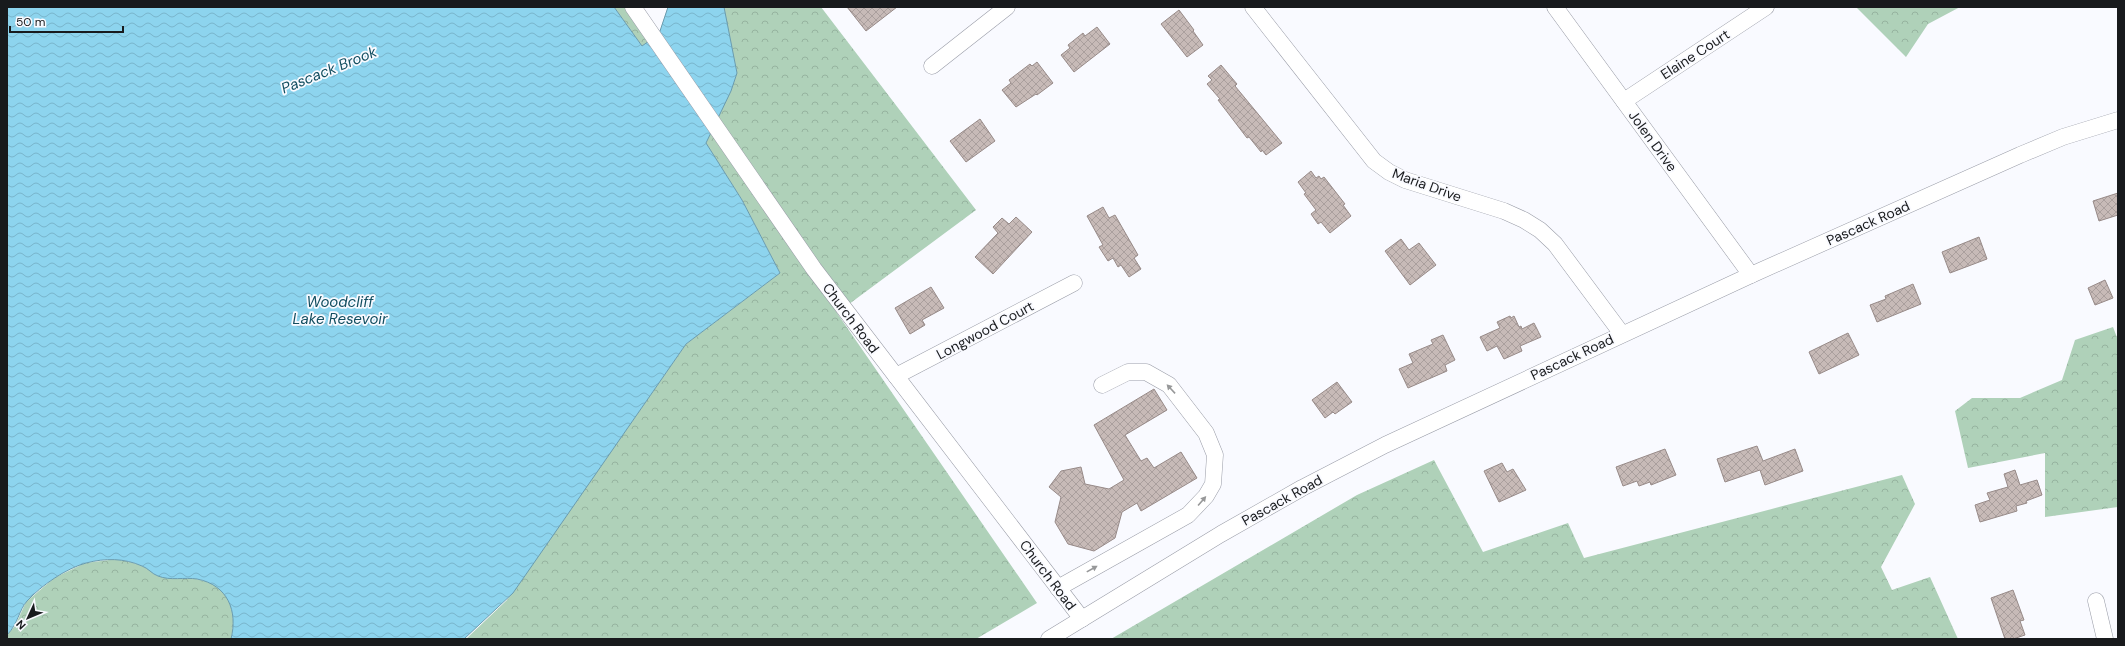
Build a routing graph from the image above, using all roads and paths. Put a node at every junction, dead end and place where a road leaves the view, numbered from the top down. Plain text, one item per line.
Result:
1 (633, 7) edge
2 (1007, 7) edge
3 (1253, 7) edge
4 (1555, 7) edge
5 (1766, 7) edge
6 (932, 66) dead end
7 (1624, 101) junction
8 (2118, 120) edge
9 (1751, 275) junction
10 (1074, 283) dead end
11 (1622, 334) junction
12 (896, 376) junction
13 (1102, 385) dead end
14 (1058, 588) junction
15 (2096, 601) dead end
16 (1082, 619) junction
17 (1049, 639) edge
18 (2105, 639) edge

1 - 12 street, Church Road
2 - 6 street
3 - 11 street, Maria Drive
4 - 7 street, Jolen Drive
5 - 7 street, Elaine Court
7 - 9 street, Jolen Drive
8 - 9 street, Pascack Road
9 - 11 street, Pascack Road
10 - 12 street, Longwood Court
11 - 16 street, Pascack Road
12 - 14 street, Church Road
14 -> 13 street
14 - 16 street, Church Road
15 - 18 street
16 - 17 street, Pascack Road

